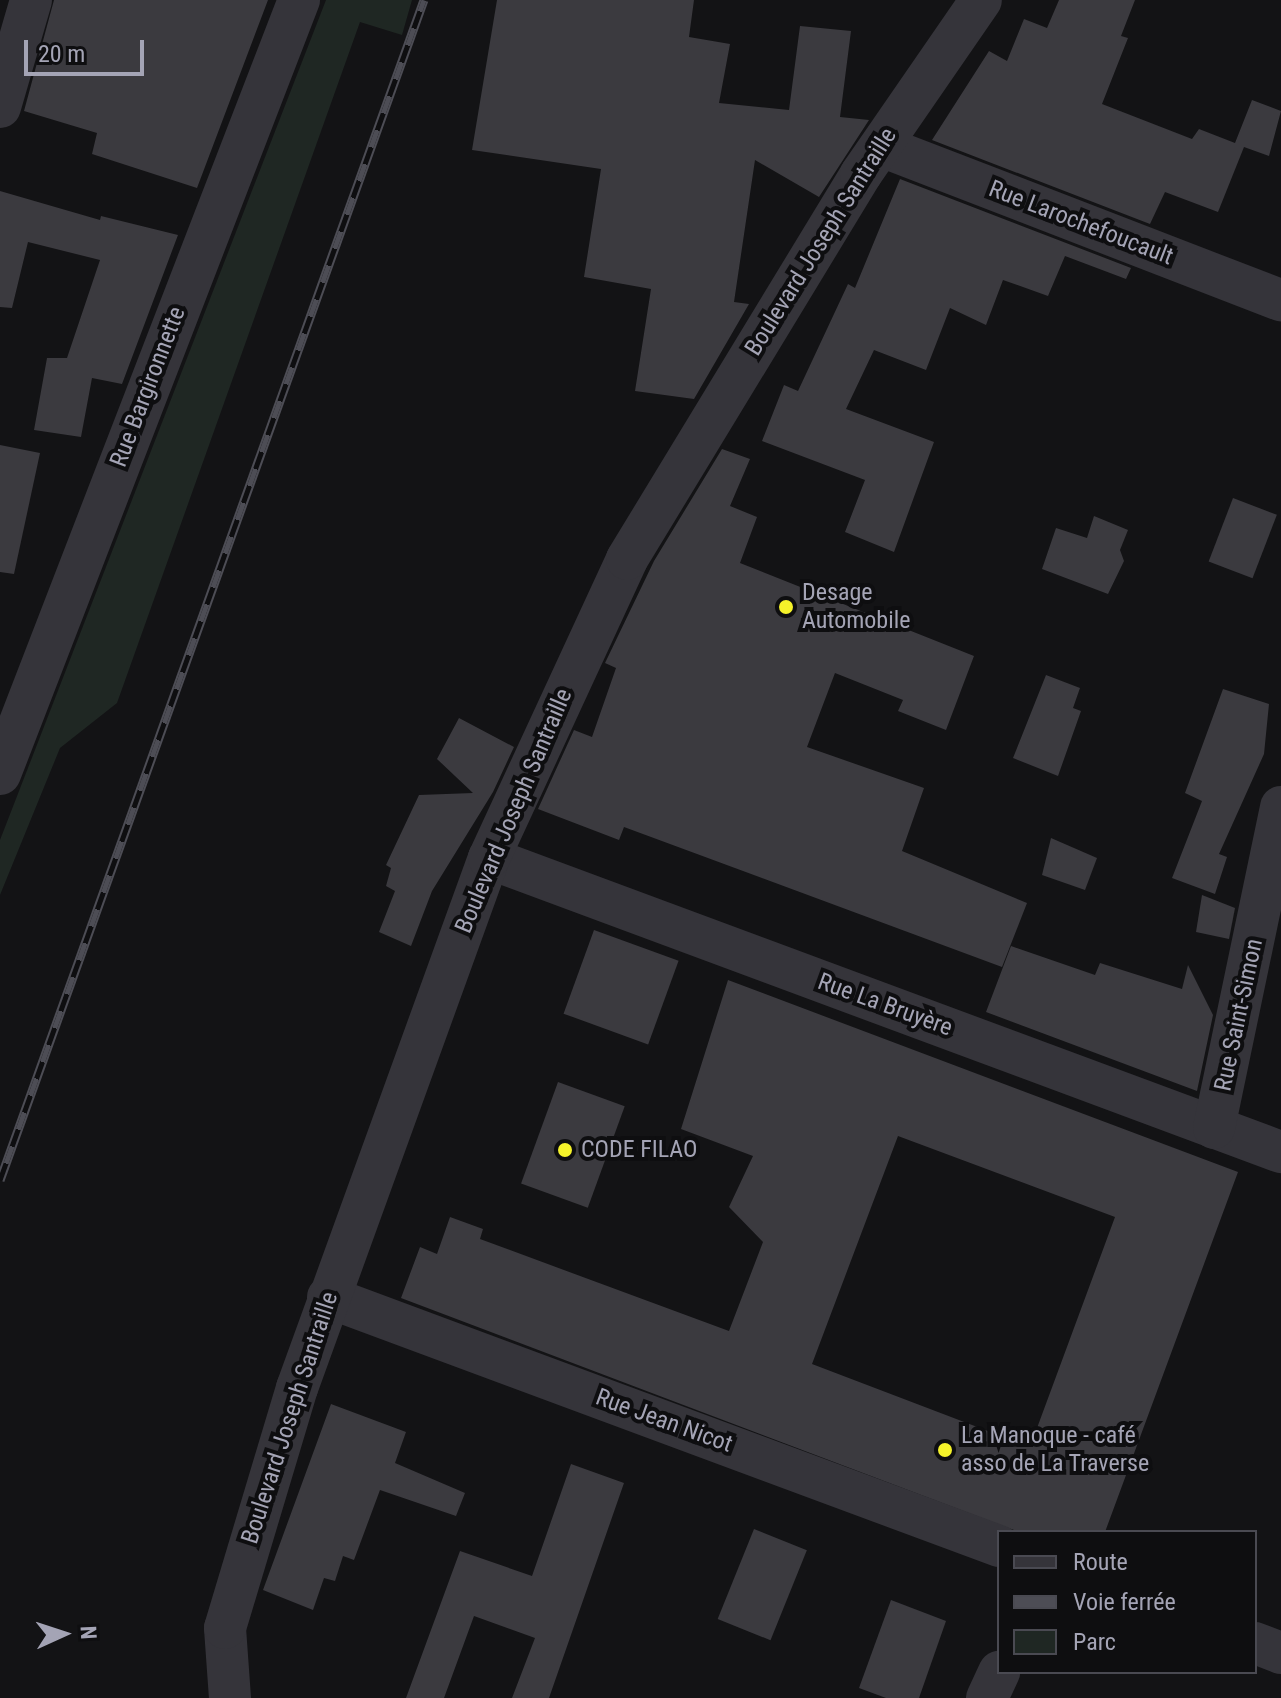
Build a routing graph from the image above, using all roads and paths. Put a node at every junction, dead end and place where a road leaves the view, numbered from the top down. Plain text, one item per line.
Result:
1 (31, 0) edge
2 (299, 0) edge
3 (981, 0) edge
4 (0, 107) edge
5 (881, 146) junction
6 (1281, 300) edge
7 (0, 774) edge
8 (1281, 807) edge
9 (489, 858) junction
10 (1214, 1128) junction
11 (1281, 1152) edge
12 (328, 1297) junction
13 (997, 1545) edge
14 (1257, 1644) edge
15 (1281, 1653) edge
16 (998, 1674) edge
17 (230, 1698) edge
18 (987, 1698) edge

1 - 4 street
2 - 7 street, Rue Bargironnette
3 - 5 street, Boulevard Joseph Santraille
5 - 6 street, Rue Larochefoucault
5 - 9 street, Boulevard Joseph Santraille
8 - 10 street, Rue Saint-Simon
9 - 10 street, Rue La Bruyère
9 - 12 street, Boulevard Joseph Santraille
10 - 11 street, Rue La Bruyère
12 - 13 street, Rue Jean Nicot
12 - 17 street, Boulevard Joseph Santraille
14 - 15 street
16 - 18 street

